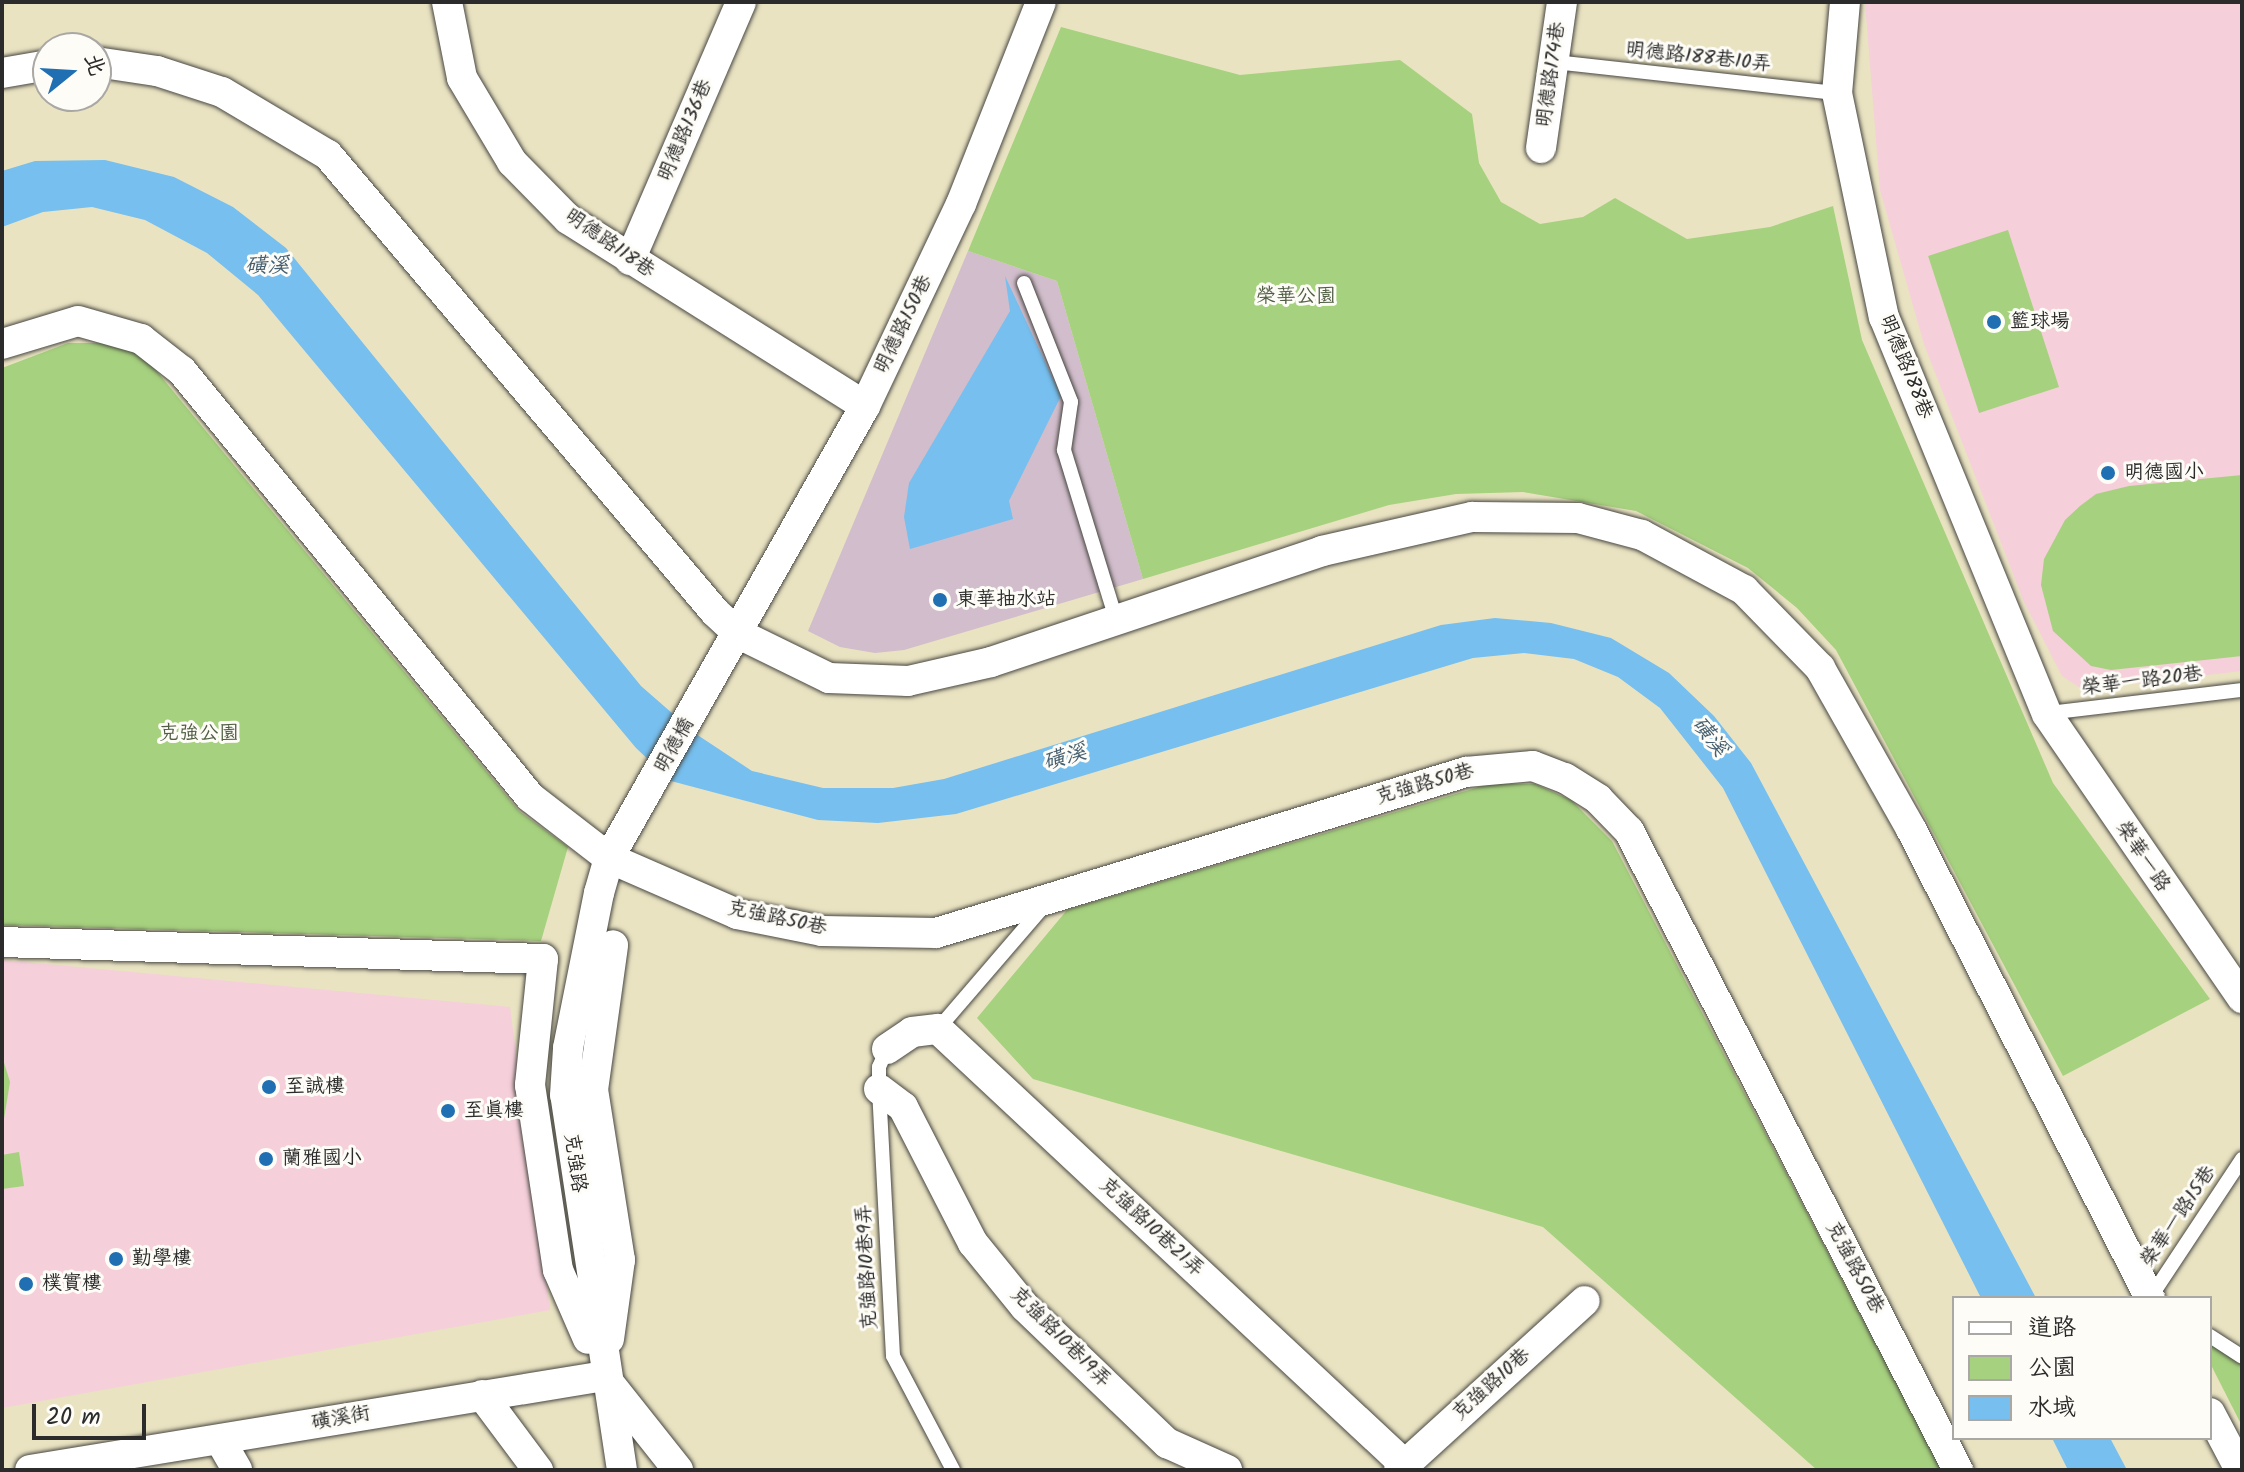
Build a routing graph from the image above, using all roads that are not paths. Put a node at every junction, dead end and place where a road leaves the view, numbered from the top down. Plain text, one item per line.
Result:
1 (447, 2) edge
2 (741, 2) edge
3 (1041, 2) edge
4 (1562, 2) edge
5 (1845, 2) edge
6 (1555, 62) junction
7 (112, 64) edge
8 (32, 68) edge
9 (2, 73) edge
10 (1837, 93) junction
11 (1541, 148) dead end
12 (630, 260) junction
13 (1024, 283) dead end
14 (2, 344) edge
15 (865, 406) junction
16 (1115, 616) junction
17 (739, 634) junction
18 (2242, 690) edge
19 (2047, 714) junction
20 (609, 858) junction
21 (1054, 895) junction
22 (2, 942) edge
23 (613, 945) dead end
24 (2242, 998) edge
25 (938, 1029) junction
26 (887, 1049) joint
27 (879, 1089) junction
28 (2242, 1159) edge
29 (2149, 1296) edge
30 (2151, 1296) edge
31 (1585, 1301) dead end
32 (2212, 1337) edge
33 (2242, 1357) edge
34 (604, 1376) junction
35 (482, 1395) junction
36 (2212, 1417) edge
37 (220, 1440) junction
38 (1402, 1467) edge
39 (30, 1470) edge
40 (237, 1470) edge
41 (538, 1470) edge
42 (622, 1470) edge
43 (678, 1470) edge
44 (953, 1470) edge
45 (1227, 1470) edge
46 (1958, 1470) edge
47 (2240, 1470) edge

1 - 12 street, 明德路118巷
2 - 12 street, 明德路136巷
3 - 15 street, 明德路150巷
4 - 6 street, 明德路174巷
5 - 10 street, 明德路188巷
6 - 10 lane, 明德路188巷10弄
6 - 11 street, 明德路174巷
7 - 17 street
8 - 9 street
10 - 19 street, 明德路188巷
12 - 15 street, 明德路118巷
13 - 16 lane
14 - 20 street, 克強路50巷
15 - 17 street, 明德路150巷
16 - 17 street
16 - 29 street
17 - 20 street, 明德橋
18 - 19 lane, 榮華一路20巷
19 - 24 street, 榮華一路
20 - 21 street, 克強路50巷
20 - 34 street, 克強路
21 - 25 lane
21 - 46 street, 克強路50巷
22 - 34 street
23 - 34 street
25 - 26 street
25 - 38 street, 克強路10巷21弄
26 - 27 lane, 克強路10巷9弄
27 - 44 lane, 克強路10巷9弄
27 - 45 street, 克強路10巷19弄
28 - 30 lane, 榮華一路15巷
31 - 38 street, 克強路10巷
32 - 33 lane
34 - 35 street, 磺溪街
34 - 42 street, 克強路
34 - 43 street
35 - 37 street, 磺溪街
35 - 41 street
36 - 47 street
37 - 39 street, 磺溪街
37 - 40 street

